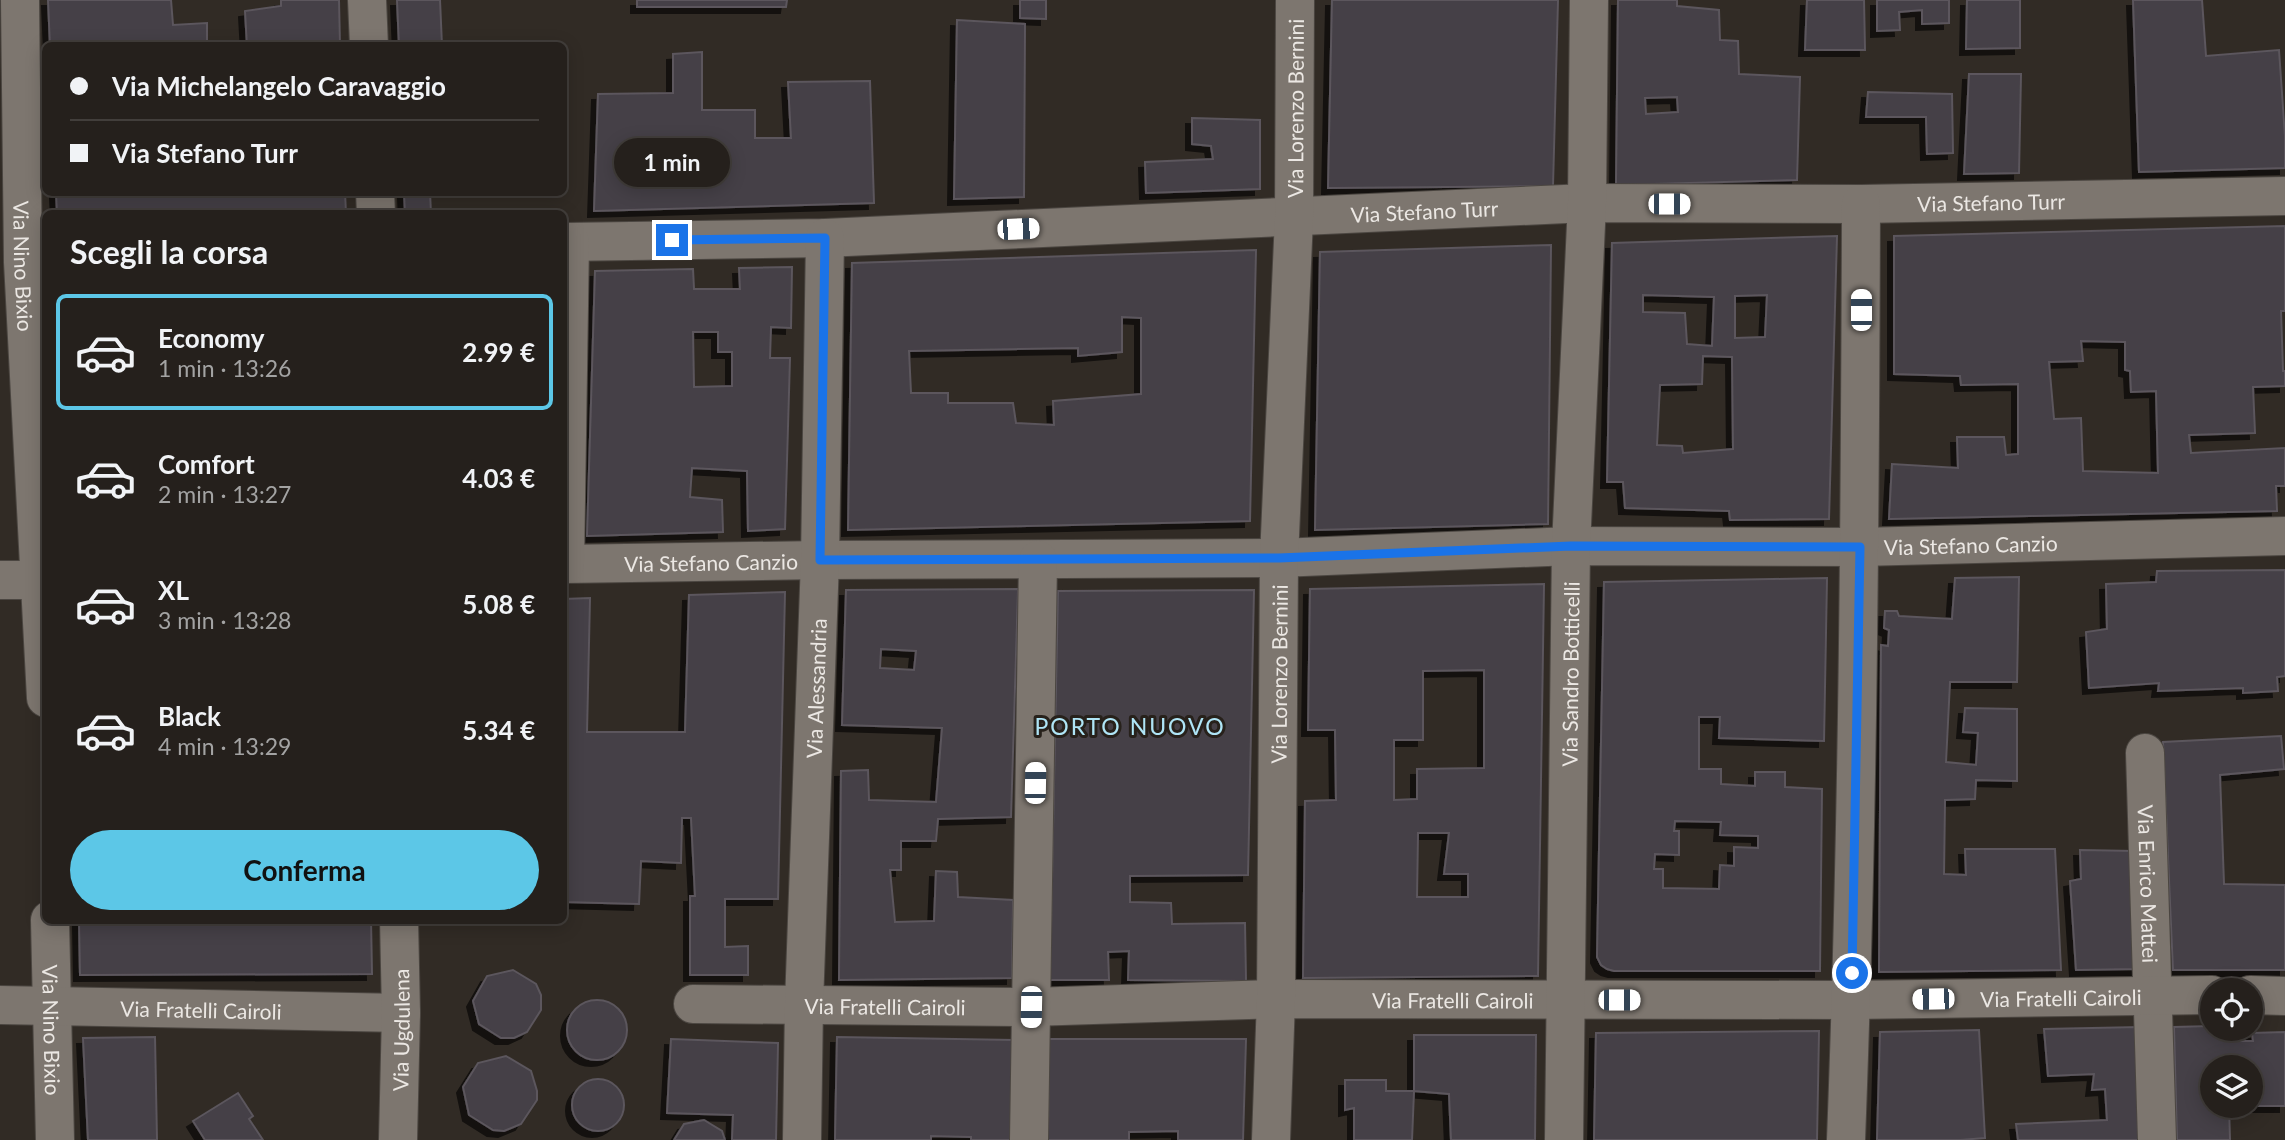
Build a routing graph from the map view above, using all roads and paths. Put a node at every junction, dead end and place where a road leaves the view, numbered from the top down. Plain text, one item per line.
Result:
1 (20, 0) edge
2 (367, 0) edge
3 (1295, 0) edge
4 (1588, 0) edge
5 (369, 42) edge
6 (2285, 196) edge
7 (1587, 203) junction
8 (1861, 204) junction
9 (1294, 218) junction
10 (825, 238) junction
11 (567, 242) edge
12 (23, 262) edge
13 (2285, 536) edge
14 (1571, 546) junction
15 (1860, 547) junction
16 (1279, 558) junction
17 (820, 560) junction
18 (1038, 560) junction
19 (42, 564) edge
20 (567, 564) edge
21 (0, 580) edge
22 (42, 580) edge
23 (2146, 752) dead end
24 (50, 924) edge
25 (399, 924) edge
26 (2152, 994) junction
27 (2200, 995) edge
28 (2263, 995) edge
29 (2285, 996) edge
30 (1276, 999) junction
31 (1567, 1000) junction
32 (1851, 1000) junction
33 (693, 1004) dead end
34 (804, 1004) junction
35 (0, 1006) edge
36 (51, 1006) junction
37 (1031, 1007) junction
38 (401, 1013) junction
39 (55, 1140) edge
40 (398, 1140) edge
41 (802, 1140) edge
42 (1029, 1140) edge
43 (1271, 1140) edge
44 (1564, 1140) edge
45 (1846, 1140) edge
46 (2157, 1140) edge

1 - 12 street, Via Nino Bixio
2 - 5 street
3 - 9 street, Via Lorenzo Bernini
4 - 7 street, Via Sandro Botticelli
6 - 8 street, Via Stefano Turr
7 - 8 street, Via Stefano Turr
7 - 9 street, Via Stefano Turr
7 - 14 street, Via Sandro Botticelli
8 - 15 street
9 - 10 street, Via Stefano Turr
9 - 16 street, Via Lorenzo Bernini
10 - 11 street, Via Stefano Turr
10 - 17 street, Via Alessandria
12 - 19 street, Via Nino Bixio
13 - 15 street, Via Stefano Canzio
14 - 15 street, Via Stefano Canzio
14 - 16 street, Via Stefano Canzio
14 - 31 street, Via Sandro Botticelli
15 - 32 street
16 - 18 street, Via Stefano Canzio
16 - 30 street, Via Lorenzo Bernini
17 - 18 street, Via Stefano Canzio
17 - 20 street, Via Stefano Canzio
17 - 34 street, Via Alessandria
18 - 37 street
21 - 22 street
23 - 26 street, Via Enrico Mattei
24 - 36 street, Via Nino Bixio
25 - 38 street, Via Ugdulena
26 - 27 street, Via Fratelli Cairoli
26 - 32 street, Via Fratelli Cairoli
26 - 46 street, Via Enrico Mattei
28 - 29 street
30 - 31 street, Via Fratelli Cairoli
30 - 37 street, Via Fratelli Cairoli
30 - 43 street, Via Lorenzo Bernini
31 - 32 street, Via Fratelli Cairoli
31 - 44 street, Via Sandro Botticelli
32 - 45 street
33 - 34 street, Via Fratelli Cairoli
34 - 37 street, Via Fratelli Cairoli
34 - 41 street, Via Alessandria
35 - 36 street, Via Fratelli Cairoli
36 - 38 street, Via Fratelli Cairoli
36 - 39 street, Via Nino Bixio
37 - 42 street
38 - 40 street, Via Ugdulena

